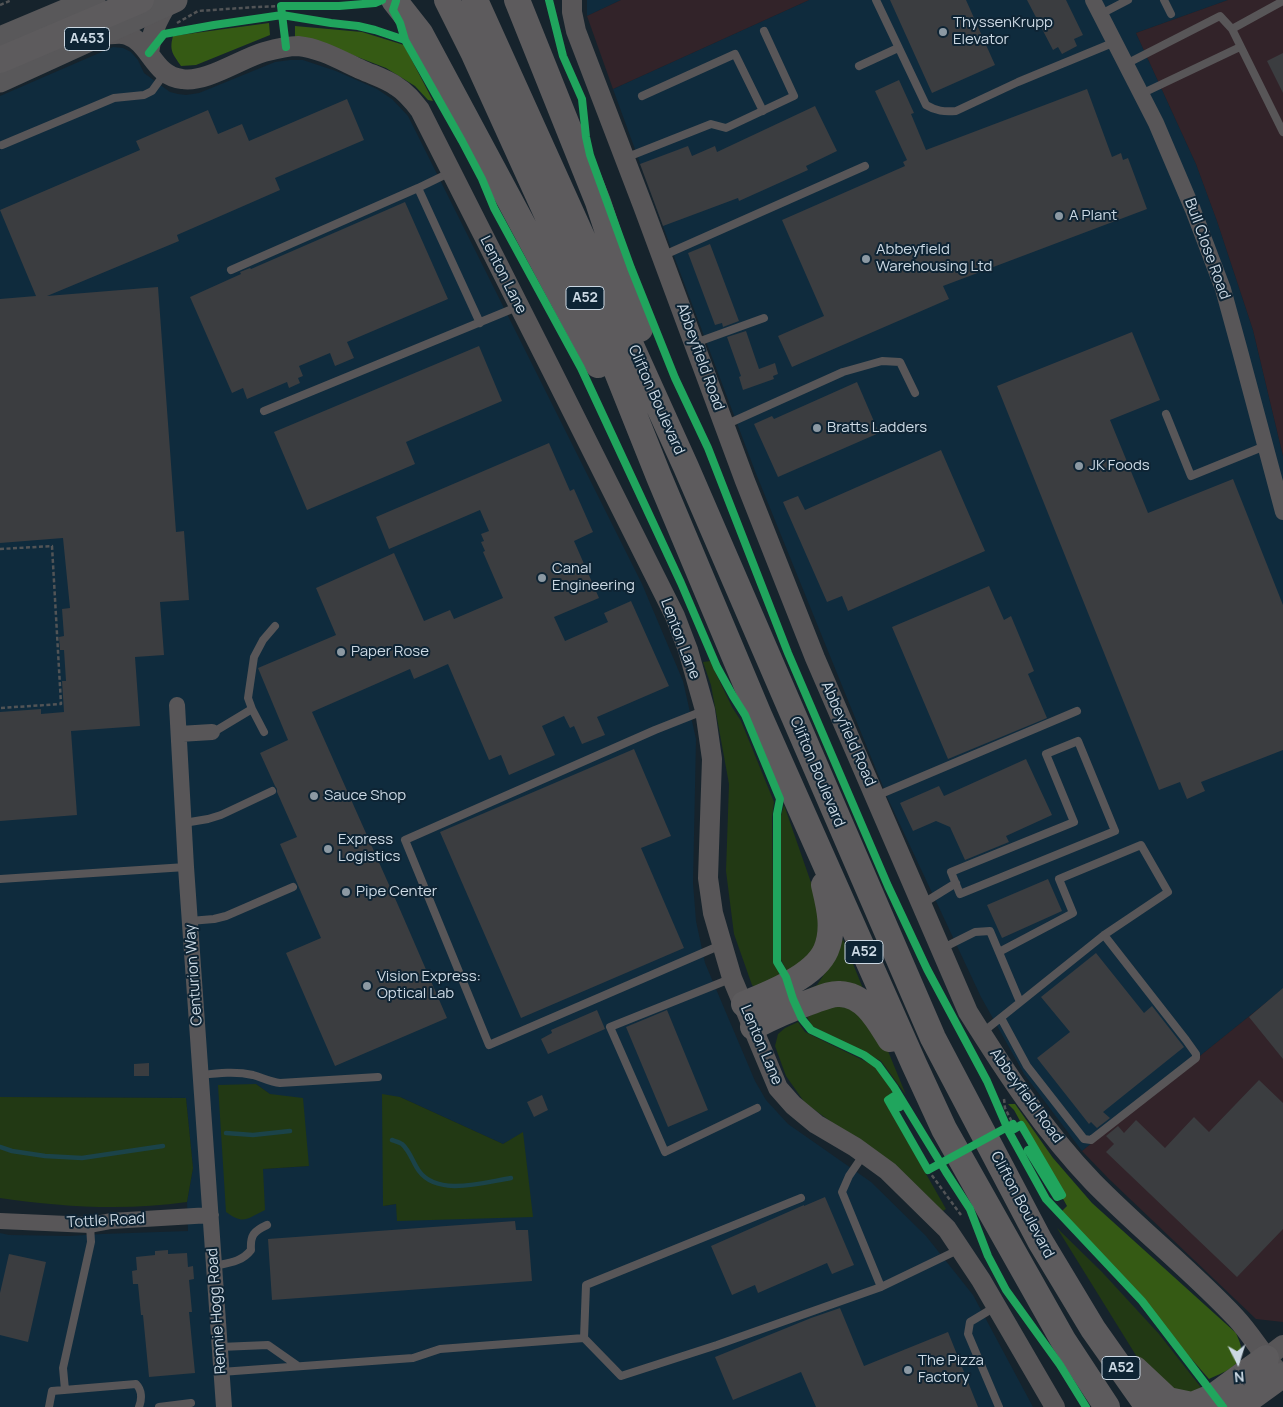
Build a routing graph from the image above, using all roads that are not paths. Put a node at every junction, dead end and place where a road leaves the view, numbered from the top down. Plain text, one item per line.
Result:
1 (92, 0) edge
2 (141, 0) edge
3 (394, 0) edge
4 (447, 0) edge
5 (475, 0) edge
6 (516, 0) edge
7 (572, 0) edge
8 (876, 0) edge
9 (1128, 0) edge
10 (1164, 0) edge
11 (1283, 1) edge
12 (172, 2) edge
13 (1097, 7) edge
14 (1171, 14) dead end
15 (1232, 30) junction
16 (764, 31) dead end
17 (96, 35) junction
18 (0, 39) edge
19 (1115, 42) junction
20 (1240, 47) junction
21 (898, 48) junction
22 (149, 54) junction
23 (0, 60) edge
24 (1126, 64) junction
25 (859, 66) dead end
26 (165, 73) junction
27 (0, 80) edge
28 (1141, 94) junction
29 (642, 96) dead end
30 (763, 110) junction
31 (516, 118) junction
32 (1283, 132) edge
33 (2, 145) dead end
34 (625, 158) junction
35 (865, 166) dead end
36 (451, 172) junction
37 (418, 188) junction
38 (662, 256) junction
39 (231, 270) dead end
40 (519, 306) junction
41 (764, 318) dead end
42 (480, 323) junction
43 (694, 344) junction
44 (915, 393) dead end
45 (264, 411) dead end
46 (1166, 414) dead end
47 (725, 425) junction
48 (1265, 446) junction
49 (686, 467) junction
50 (659, 477) junction
51 (1283, 512) edge
52 (275, 626) dead end
53 (177, 705) dead end
54 (252, 708) junction
55 (705, 710) junction
56 (1077, 711) dead end
57 (212, 732) joint
58 (264, 732) dead end
59 (179, 734) junction
60 (272, 791) dead end
61 (875, 796) junction
62 (796, 797) junction
63 (184, 823) junction
64 (186, 867) junction
65 (0, 878) edge
66 (956, 883) junction
67 (292, 887) dead end
68 (922, 904) junction
69 (190, 921) junction
70 (1104, 935) junction
71 (722, 945) junction
72 (941, 949) junction
73 (999, 952) junction
74 (732, 978) junction
75 (1020, 1002) junction
76 (748, 1016) junction
77 (1001, 1018) junction
78 (982, 1033) junction
79 (201, 1075) junction
80 (378, 1076) dead end
81 (757, 1108) dead end
82 (944, 1129) junction
83 (864, 1154) junction
84 (801, 1198) dead end
85 (211, 1215) junction
86 (0, 1221) edge
87 (90, 1225) junction
88 (267, 1225) dead end
89 (960, 1249) junction
90 (214, 1266) junction
91 (881, 1287) junction
92 (996, 1306) junction
93 (1093, 1329) junction
94 (584, 1338) junction
95 (220, 1347) junction
96 (1278, 1363) edge
97 (298, 1366) junction
98 (222, 1372) junction
99 (64, 1390) junction
100 (191, 1403) dead end
101 (49, 1407) edge
102 (139, 1407) edge
103 (159, 1407) edge
104 (224, 1407) edge
105 (999, 1407) edge
106 (1055, 1407) edge
107 (1107, 1407) edge
108 (1148, 1407) edge
109 (1238, 1407) edge

1 - 18 main road, A453
2 - 23 highway, A453
3 - 50 highway
4 - 31 highway, A52
5 - 31 highway, A52
6 - 49 highway
7 - 34 street, Abbeyfield Road
8 - 21 lane
9 - 13 lane
10 - 14 lane
11 - 15 lane
12 - 17 main road, A453
12 - 22 street
13 - 19 street, Bull Close Road
15 - 20 lane
15 - 24 lane
16 - 30 lane
17 - 22 street
17 - 27 main road, A453
19 - 21 lane
19 - 24 street, Bull Close Road
20 - 28 lane
20 - 32 lane
21 - 25 lane
22 - 26 street
24 - 28 street, Bull Close Road
26 - 33 lane
26 - 36 street, Lenton Lane
28 - 48 street, Bull Close Road
29 - 30 lane
30 - 34 lane
31 - 49 highway, Clifton Boulevard / A52
31 - 50 highway, Clifton Boulevard / A52
34 - 38 street, Abbeyfield Road
35 - 38 lane
36 - 37 lane
36 - 40 street, Lenton Lane
37 - 39 lane
37 - 42 lane
38 - 43 street, Abbeyfield Road
40 - 42 lane
40 - 55 street, Lenton Lane
41 - 43 lane
42 - 45 lane
43 - 47 street, Abbeyfield Road
44 - 47 lane
46 - 48 lane
47 - 61 street, Abbeyfield Road
48 - 51 street, Bull Close Road
49 - 93 highway, Clifton Boulevard / A52
50 - 62 highway, Clifton Boulevard / A52
52 - 54 lane
53 - 59 street, Centurion Way
54 - 57 lane
54 - 58 lane
55 - 71 street, Lenton Lane
55 - 71 lane
56 - 61 lane
57 - 59 street
59 - 63 street, Centurion Way
60 - 63 lane
61 - 68 street, Abbeyfield Road
62 - 76 highway
62 - 82 highway, Clifton Boulevard / A52
63 - 64 street, Centurion Way
64 - 65 lane
64 - 69 street, Centurion Way
66 - 66 lane
66 - 68 lane
67 - 69 lane
68 - 72 street, Abbeyfield Road
69 - 79 street, Centurion Way
70 - 73 lane
70 - 75 lane
70 - 77 lane
71 - 74 street, Lenton Lane
72 - 73 lane
72 - 78 street, Abbeyfield Road
73 - 75 lane
74 - 76 street, Lenton Lane
74 - 81 lane
75 - 77 lane
76 - 82 highway
76 - 83 street, Lenton Lane
77 - 78 lane
78 - 96 street, Abbeyfield Road
79 - 80 lane
79 - 85 street, Centurion Way
82 - 107 highway, Clifton Boulevard / A52
83 - 89 street, Lenton Lane
83 - 91 lane
84 - 94 lane
85 - 87 street, Tottle Road
85 - 90 street, Rennie Hogg Road
86 - 87 street, Tottle Road
87 - 99 lane
88 - 90 lane
89 - 91 lane
89 - 92 street, Lenton Lane
90 - 95 street, Rennie Hogg Road
91 - 94 lane
92 - 105 lane
92 - 106 street, Lenton Lane
93 - 96 highway
93 - 108 highway, Clifton Boulevard / A52
94 - 97 lane
95 - 97 lane
95 - 98 street, Rennie Hogg Road
96 - 109 highway
97 - 98 lane
98 - 104 street, Rennie Hogg Road
99 - 101 lane
99 - 102 lane
100 - 103 lane

